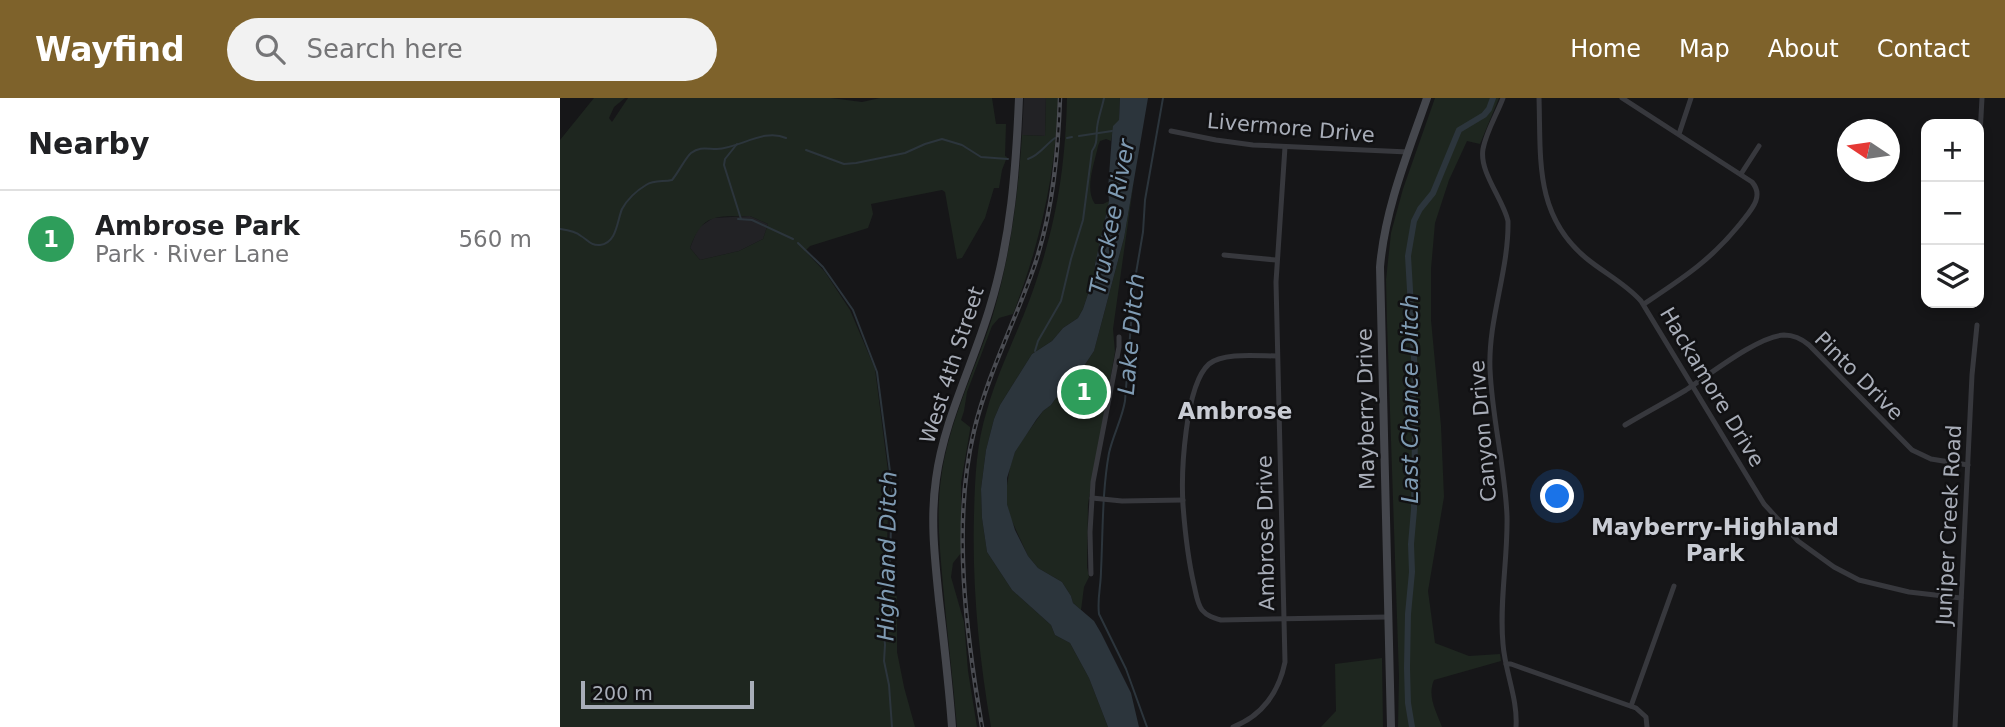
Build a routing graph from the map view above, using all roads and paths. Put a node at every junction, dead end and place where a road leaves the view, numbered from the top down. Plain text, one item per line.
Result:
1 (1019, 98) edge
2 (1427, 98) edge
3 (1503, 98) edge
4 (1539, 98) edge
5 (1622, 98) edge
6 (1691, 98) edge
7 (1982, 98) edge
8 (1981, 119) edge
9 (1171, 131) dead end
10 (1679, 134) junction
11 (1759, 146) dead end
12 (1285, 147) junction
13 (1409, 152) junction
14 (1741, 174) junction
15 (1224, 255) dead end
16 (1276, 260) junction
17 (1644, 304) junction
18 (1977, 325) dead end
19 (1119, 337) dead end
20 (1278, 356) junction
21 (1692, 385) junction
22 (1625, 425) dead end
23 (1968, 464) junction
24 (1095, 498) junction
25 (1183, 500) junction
26 (1091, 574) dead end
27 (1674, 586) dead end
28 (1961, 598) junction
29 (1388, 617) junction
30 (1284, 619) junction
31 (1506, 664) junction
32 (1631, 706) junction
33 (952, 727) edge
34 (1233, 727) edge
35 (1391, 727) edge
36 (1516, 727) edge
37 (1647, 727) edge
38 (1955, 727) edge

1 - 33 main road, West 4th Street
2 - 13 main road, Mayberry Drive
3 - 31 street, Canyon Drive
4 - 17 street, Hackamore Drive
5 - 10 street
6 - 10 street
7 - 8 street
9 - 12 street, Livermore Drive
10 - 14 street
11 - 14 street
12 - 13 street, Livermore Drive
12 - 16 street, Ambrose Drive
13 - 29 main road, Mayberry Drive
14 - 17 street
15 - 16 street
16 - 20 street, Ambrose Drive
17 - 21 street, Hackamore Drive
18 - 23 street, Juniper Creek Road
19 - 24 street
20 - 25 street
20 - 30 street, Ambrose Drive
21 - 22 street
21 - 23 street, Pinto Drive
21 - 28 street, Hackamore Drive
23 - 28 street, Juniper Creek Road
24 - 25 street
24 - 26 street
25 - 30 street
27 - 32 street
28 - 38 street, Juniper Creek Road
29 - 30 street
29 - 35 main road, Mayberry Drive
30 - 34 street, Ambrose Drive
31 - 32 street
31 - 36 street, Canyon Drive
32 - 37 street

